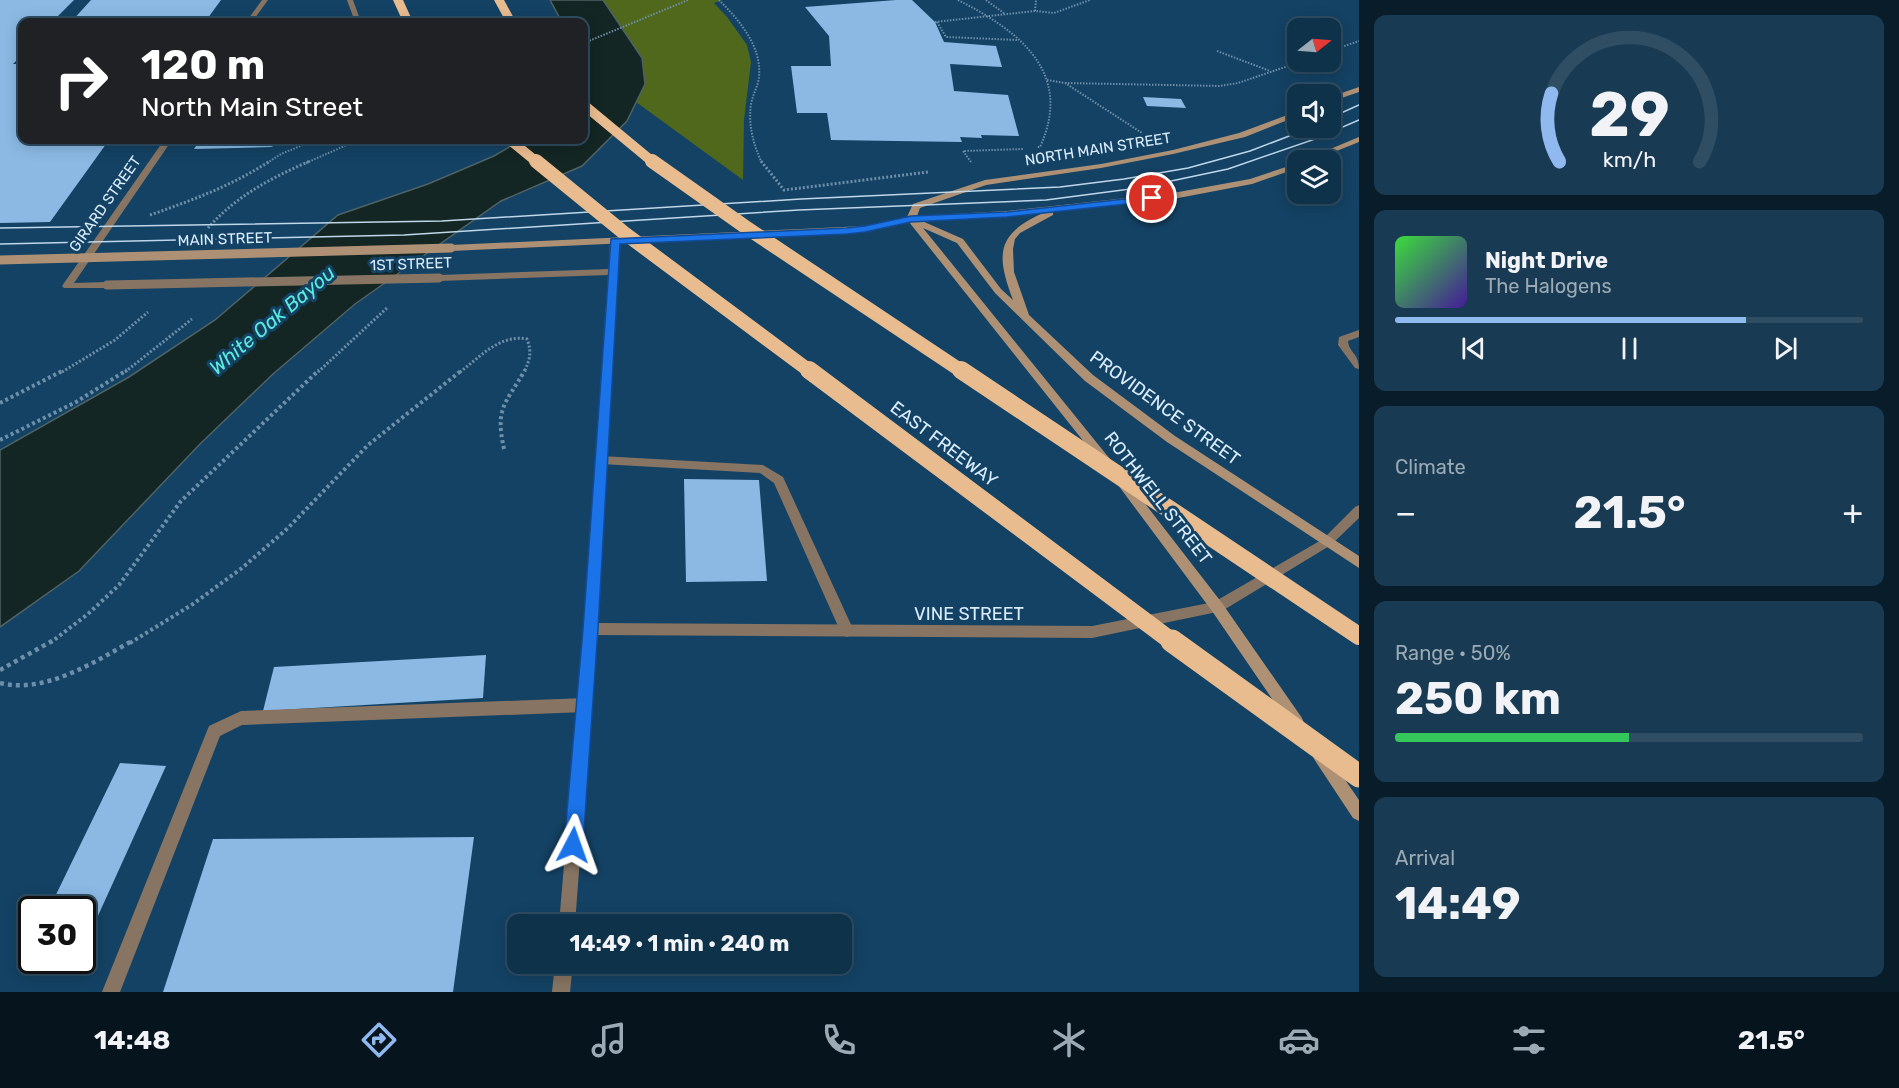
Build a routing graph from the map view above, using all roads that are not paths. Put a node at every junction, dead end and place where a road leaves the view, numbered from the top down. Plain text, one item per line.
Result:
1 (265, 0) edge
2 (350, 0) edge
3 (398, 0) edge
4 (499, 0) edge
5 (252, 18) edge
6 (357, 18) edge
7 (406, 18) edge
8 (509, 18) edge
9 (1359, 89) edge
10 (1341, 96) edge
11 (588, 108) edge
12 (1287, 117) edge
13 (1359, 139) edge
14 (165, 144) edge
15 (515, 144) edge
16 (1332, 150) edge
17 (1287, 169) edge
18 (1056, 209) junction
19 (911, 219) junction
20 (615, 241) junction
21 (450, 248) joint
22 (0, 260) edge
23 (613, 272) junction
24 (67, 286) joint
25 (1025, 319) junction
26 (1359, 333) edge
27 (1359, 366) edge
28 (601, 460) junction
29 (1359, 510) edge
30 (1327, 542) junction
31 (1359, 563) edge
32 (1217, 607) junction
33 (591, 629) junction
34 (847, 631) junction
35 (1359, 636) edge
36 (1228, 683) junction
37 (585, 705) junction
38 (1359, 776) edge
39 (1359, 789) edge
40 (1359, 813) edge
41 (568, 914) edge
42 (563, 974) edge
43 (111, 992) edge
44 (561, 992) edge

1 - 5 street
2 - 6 street
3 - 7 highway
4 - 8 highway
9 - 10 main road
11 - 35 highway, bridge
12 - 19 main road, NORTH MAIN STREET
13 - 16 main road
14 - 24 street, GIRARD STREET
15 - 36 highway, EAST FREEWAY, bridge
17 - 18 main road, NORTH MAIN STREET
18 - 19 main road, NORTH MAIN STREET
18 - 25 main road
19 - 20 main road, NORTH MAIN STREET
19 - 25 main road, PROVIDENCE STREET
19 - 32 main road, ROTHWELL STREET
20 - 21 main road, NORTH MAIN STREET
20 - 23 street
21 - 22 main road, MAIN STREET, bridge
23 - 24 street, 1ST STREET, bridge
23 - 28 street
25 - 30 main road, PROVIDENCE STREET
26 - 27 street
28 - 33 street
28 - 34 street
29 - 30 street, VINE STREET
30 - 31 main road, PROVIDENCE STREET
30 - 32 street, VINE STREET
32 - 34 street, VINE STREET
32 - 40 main road, ROTHWELL STREET
33 - 34 street, VINE STREET
33 - 37 street
36 - 38 highway, EAST FREEWAY, bridge
36 - 39 highway, bridge
37 - 41 street
37 - 43 street
42 - 44 street

